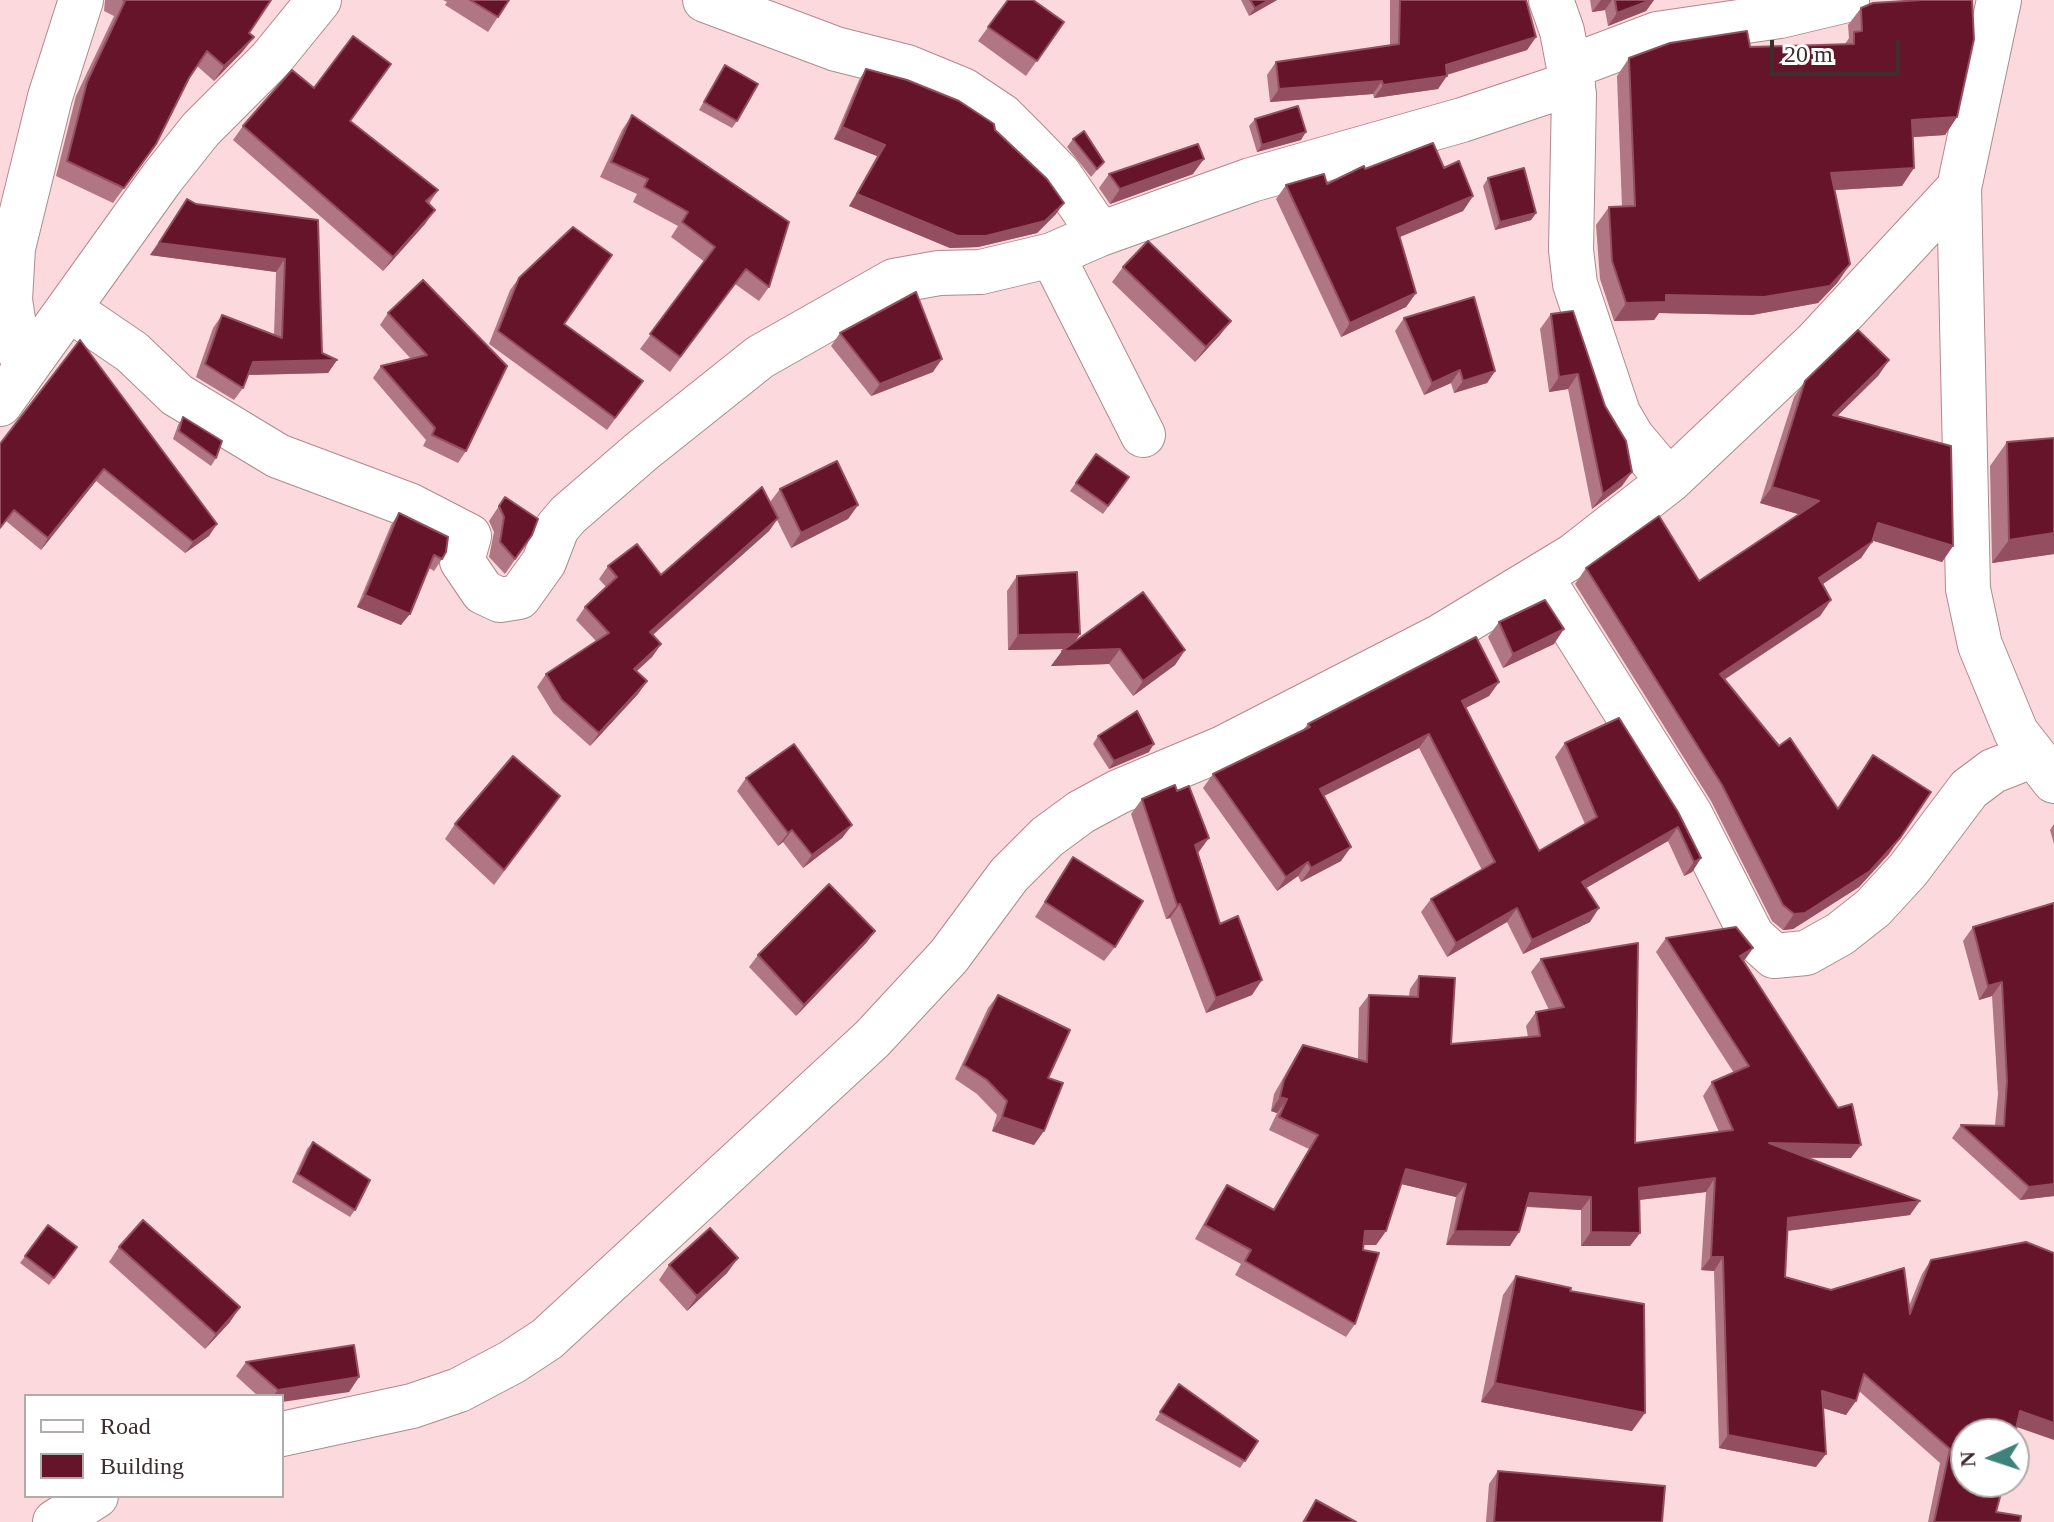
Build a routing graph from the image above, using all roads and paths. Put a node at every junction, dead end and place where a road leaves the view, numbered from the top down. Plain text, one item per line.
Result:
1 (81, 0) edge
2 (319, 0) edge
3 (705, 0) edge
4 (1551, 0) edge
5 (1847, 0) edge
6 (1999, 0) edge
7 (1571, 75) junction
8 (1959, 188) junction
9 (1100, 234) junction
10 (1052, 255) junction
11 (69, 309) junction
12 (26, 368) junction
13 (0, 404) edge
14 (1143, 435) dead end
15 (1669, 481) junction
16 (1541, 577) junction
17 (2042, 768) edge
18 (284, 1434) edge
19 (93, 1498) edge
20 (55, 1522) edge

1 - 12 street
2 - 11 street
3 - 9 street
4 - 7 street
5 - 7 street
6 - 8 street
7 - 9 street
7 - 15 street
8 - 15 street
8 - 17 street
9 - 10 street
10 - 11 street
10 - 14 street
11 - 12 street
12 - 13 street
15 - 16 street
16 - 17 street
16 - 18 street
19 - 20 street

